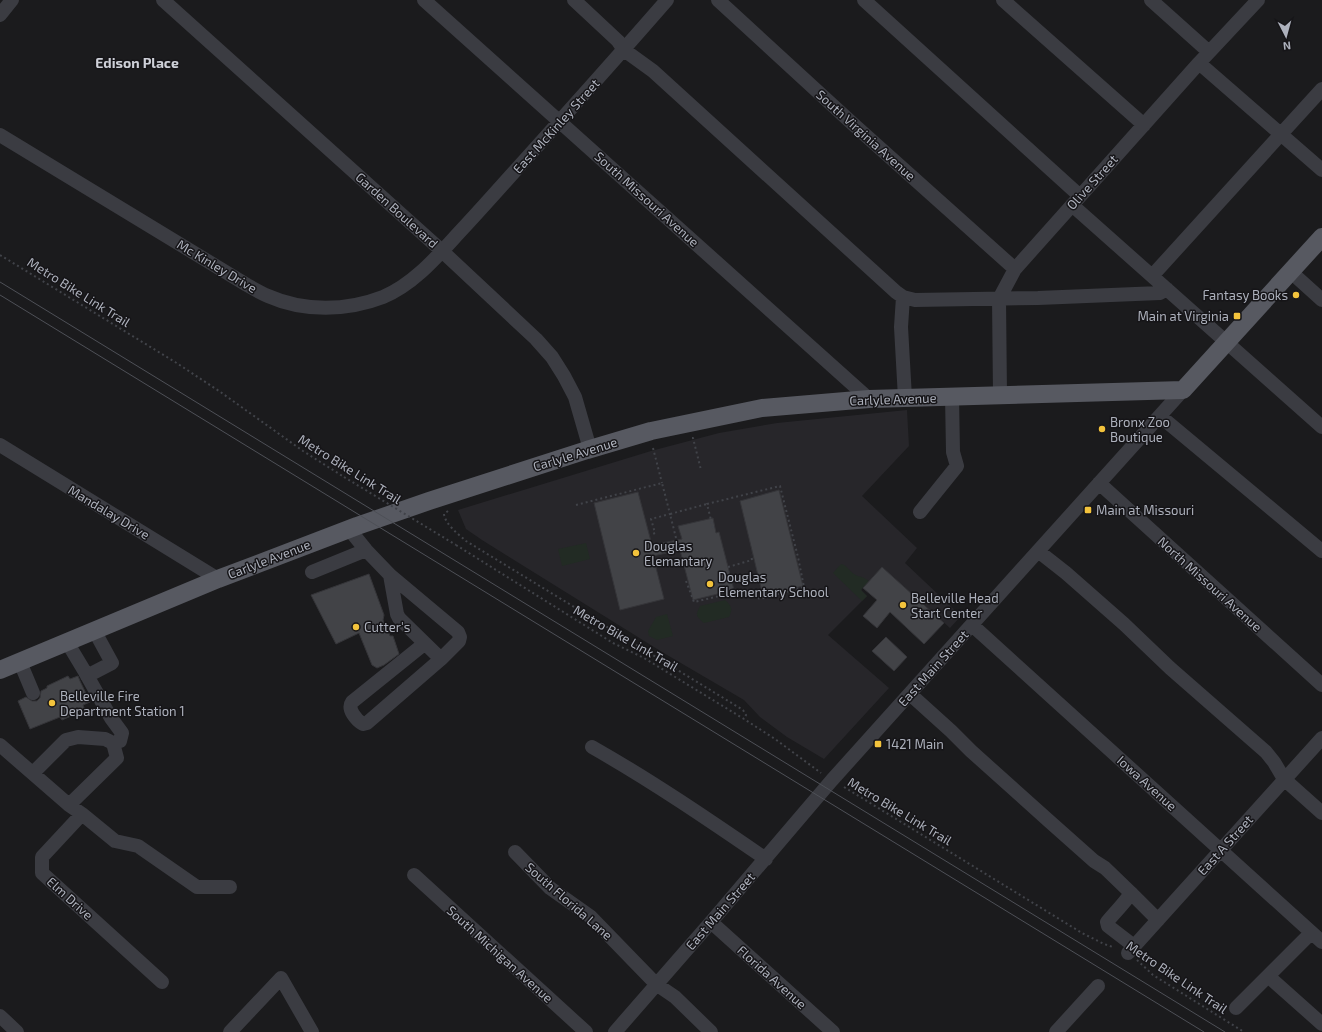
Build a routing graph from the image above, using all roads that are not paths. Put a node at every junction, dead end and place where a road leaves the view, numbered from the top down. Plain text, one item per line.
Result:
1 (12, 0) edge
2 (163, 0) edge
3 (424, 0) edge
4 (574, 0) edge
5 (667, 0) edge
6 (718, 0) edge
7 (864, 0) edge
8 (1003, 0) edge
9 (1151, 0) edge
10 (1258, 0) edge
11 (0, 15) edge
12 (624, 50) junction
13 (1209, 52) junction
14 (1199, 63) junction
15 (1322, 89) edge
16 (560, 122) junction
17 (1144, 126) junction
18 (1281, 134) junction
19 (0, 135) edge
20 (1322, 170) edge
21 (1076, 200) junction
22 (1322, 237) edge
23 (442, 251) junction
24 (1015, 269) junction
25 (1291, 272) junction
26 (1152, 276) junction
27 (1167, 289) junction
28 (903, 297) junction
29 (999, 299) junction
30 (1322, 300) edge
31 (1227, 342) junction
32 (1183, 390) junction
33 (1000, 395) junction
34 (952, 396) junction
35 (869, 398) junction
36 (905, 398) junction
37 (1160, 416) junction
38 (1322, 427) edge
39 (0, 445) edge
40 (590, 449) junction
41 (1099, 483) junction
42 (920, 512) dead end
43 (349, 529) junction
44 (366, 550) junction
45 (1038, 551) junction
46 (1322, 551) edge
47 (312, 572) dead end
48 (390, 575) junction
49 (218, 579) junction
50 (972, 625) junction
51 (94, 630) junction
52 (67, 642) junction
53 (424, 644) junction
54 (441, 660) junction
55 (20, 662) junction
56 (0, 670) edge
57 (87, 676) junction
58 (1322, 686) edge
59 (33, 693) dead end
60 (910, 694) junction
61 (1322, 738) edge
62 (113, 743) junction
63 (0, 745) edge
64 (592, 747) dead end
65 (33, 773) junction
66 (1284, 779) junction
67 (68, 805) junction
68 (1322, 813) edge
69 (82, 814) junction
70 (1221, 850) junction
71 (514, 852) dead end
72 (766, 859) junction
73 (414, 875) dead end
74 (230, 887) dead end
75 (1131, 893) junction
76 (1158, 920) junction
77 (711, 922) junction
78 (1311, 933) junction
79 (1322, 942) edge
80 (1268, 976) junction
81 (162, 982) dead end
82 (656, 984) junction
83 (1098, 986) dead end
84 (1236, 1008) dead end
85 (0, 1016) edge
86 (1322, 1024) edge
87 (17, 1032) edge
88 (230, 1032) edge
89 (312, 1032) edge
90 (586, 1032) edge
91 (615, 1032) edge
92 (711, 1032) edge
93 (833, 1032) edge
94 (1056, 1032) edge

1 - 11 street
2 - 23 street, Garden Boulevard
3 - 16 street, South Missouri Avenue
4 - 12 street
5 - 12 street, East McKinley Street
6 - 24 street, South Virginia Avenue
7 - 21 street
8 - 17 street
9 - 13 street
10 - 13 street, Olive Street
12 - 16 street, East McKinley Street
12 - 28 street
13 - 14 street, Olive Street
14 - 17 street, Olive Street
14 - 18 street
15 - 18 street
16 - 23 street, East McKinley Street
16 - 35 street, South Missouri Avenue
17 - 21 street, Olive Street
18 - 20 street
18 - 26 street
19 - 23 street, Mc Kinley Drive
21 - 24 street, Olive Street
21 - 26 street
22 - 25 main road, East Main Street
23 - 40 street, Garden Boulevard
24 - 29 street, Olive Street
25 - 30 street
25 - 31 main road, East Main Street
26 - 27 street
27 - 29 street
27 - 31 street
28 - 29 street
28 - 36 street
29 - 33 street, Olive Street
31 - 32 main road, East Main Street
31 - 38 street
32 - 33 main road, Carlyle Avenue
32 - 37 street, East Main Street
33 - 34 main road, Carlyle Avenue
34 - 36 main road, Carlyle Avenue
34 - 42 street
35 - 36 main road, Carlyle Avenue
35 - 40 main road, Carlyle Avenue
37 - 41 street, East Main Street
37 - 46 street
39 - 49 street, Mandalay Drive
40 - 43 main road, Carlyle Avenue
41 - 45 street, East Main Street
41 - 58 street, North Missouri Avenue
43 - 44 street
43 - 49 main road, Carlyle Avenue
44 - 47 street
44 - 48 street
45 - 50 street, East Main Street
45 - 66 street
48 - 53 street
48 - 54 street
49 - 51 main road, Carlyle Avenue
50 - 60 street, East Main Street
50 - 70 street, Iowa Avenue
51 - 52 main road, Carlyle Avenue
51 - 57 street
52 - 55 main road, Carlyle Avenue
52 - 57 street
53 - 54 street
53 - 54 street
55 - 56 main road, Carlyle Avenue
55 - 59 street
57 - 62 street
60 - 72 street, East Main Street
60 - 75 street
61 - 66 street, East A Street
62 - 65 street
62 - 67 street
63 - 65 street
64 - 72 street
65 - 67 street
66 - 68 street
66 - 70 street, East A Street
67 - 69 street
69 - 74 street
69 - 81 street, Elm Drive
70 - 76 street, East A Street
70 - 78 street, Iowa Avenue
71 - 82 street, South Florida Lane
72 - 77 street, East Main Street
73 - 90 street, South Michigan Avenue
75 - 76 street
75 - 76 street, East A Street
77 - 82 street, East Main Street
77 - 93 street, Florida Avenue
78 - 79 street, Iowa Avenue
78 - 80 street
80 - 84 street
80 - 86 street
82 - 91 street, East Main Street
82 - 92 street, South Florida Lane
83 - 94 street
85 - 87 street
88 - 89 street

